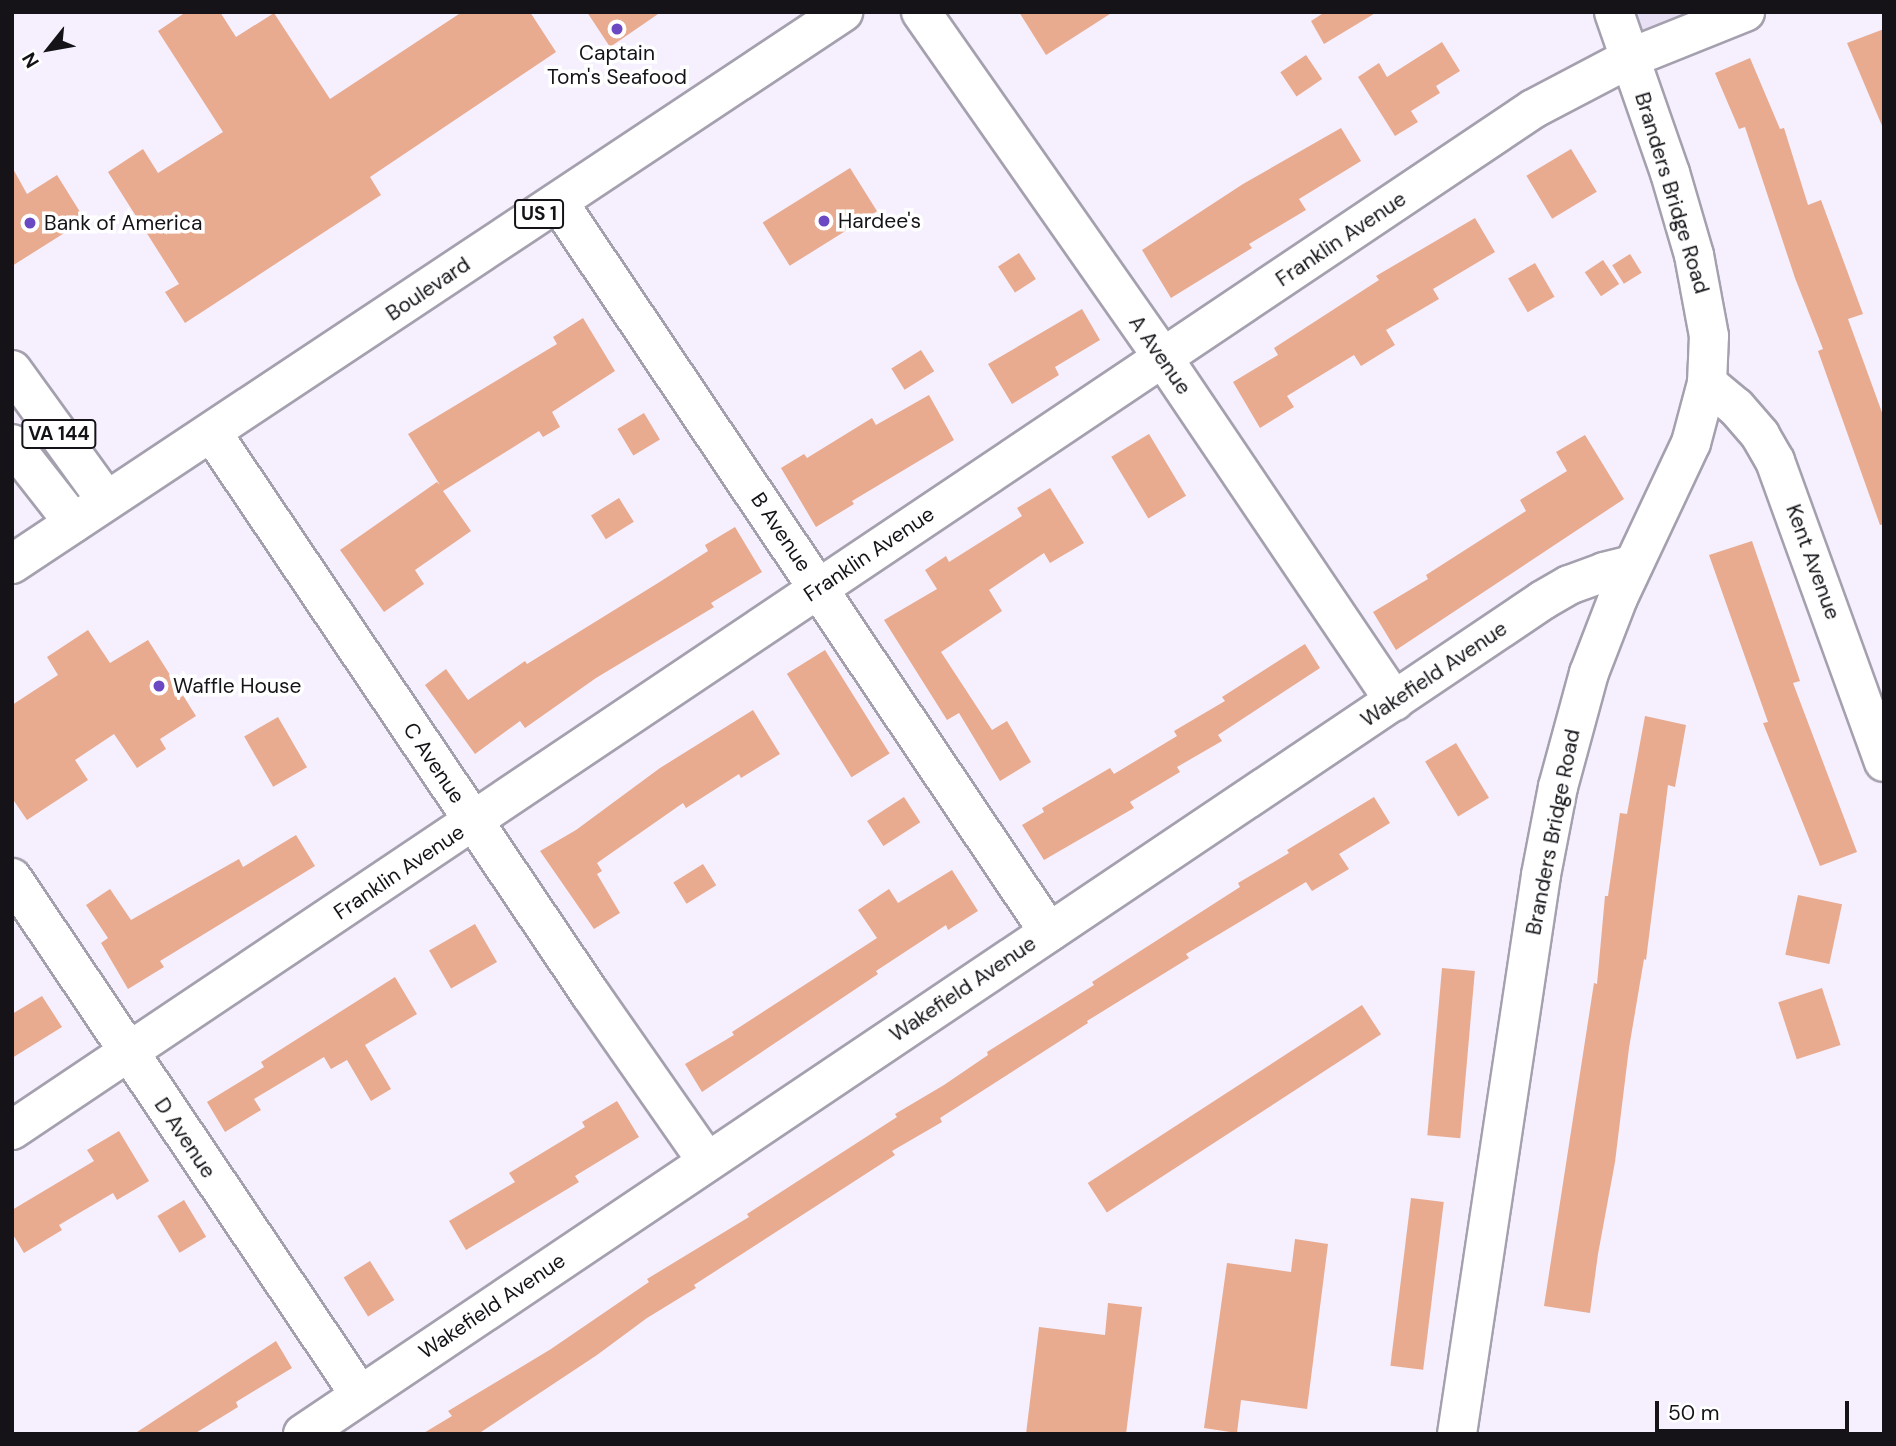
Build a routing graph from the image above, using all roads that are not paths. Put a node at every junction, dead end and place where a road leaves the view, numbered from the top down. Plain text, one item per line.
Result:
1 (843, 12) edge
2 (921, 12) edge
3 (1614, 12) edge
4 (1745, 12) edge
5 (1630, 58) junction
6 (558, 202) junction
7 (1163, 358) junction
8 (12, 370) edge
9 (1707, 383) junction
10 (212, 433) junction
11 (12, 444) edge
12 (106, 500) junction
13 (74, 523) junction
14 (12, 564) edge
15 (1633, 565) junction
16 (819, 588) junction
17 (1394, 701) junction
18 (1884, 762) edge
19 (474, 822) junction
20 (12, 878) edge
21 (1049, 932) junction
22 (128, 1052) junction
23 (12, 1130) edge
24 (707, 1161) junction
25 (360, 1395) junction
26 (303, 1434) edge
27 (1457, 1434) edge

1 - 6 street, Boulevard / US 1
2 - 7 street, A Avenue
3 - 5 street, Branders Bridge Road
4 - 5 street, Franklin Avenue
5 - 7 street, Franklin Avenue
5 - 9 street, Branders Bridge Road
6 - 10 street, Boulevard / US 1
6 - 16 street, B Avenue
7 - 16 street, Franklin Avenue
7 - 17 street, A Avenue
8 - 12 street, VA 144
9 - 15 street, Branders Bridge Road
9 - 18 street, Kent Avenue
10 - 12 street, Boulevard / US 1
10 - 19 street, C Avenue
11 - 13 street, VA 144
12 - 13 street, Boulevard / US 1
13 - 14 street, Boulevard / US 1
15 - 17 street, Wakefield Avenue
15 - 27 street, Branders Bridge Road
16 - 19 street, Franklin Avenue
16 - 21 street, B Avenue
17 - 21 street, Wakefield Avenue
19 - 22 street, Franklin Avenue
19 - 24 street, C Avenue
20 - 22 street, D Avenue
21 - 24 street, Wakefield Avenue
22 - 23 street, Franklin Avenue
22 - 25 street, D Avenue
24 - 25 street, Wakefield Avenue
25 - 26 street, Wakefield Avenue

